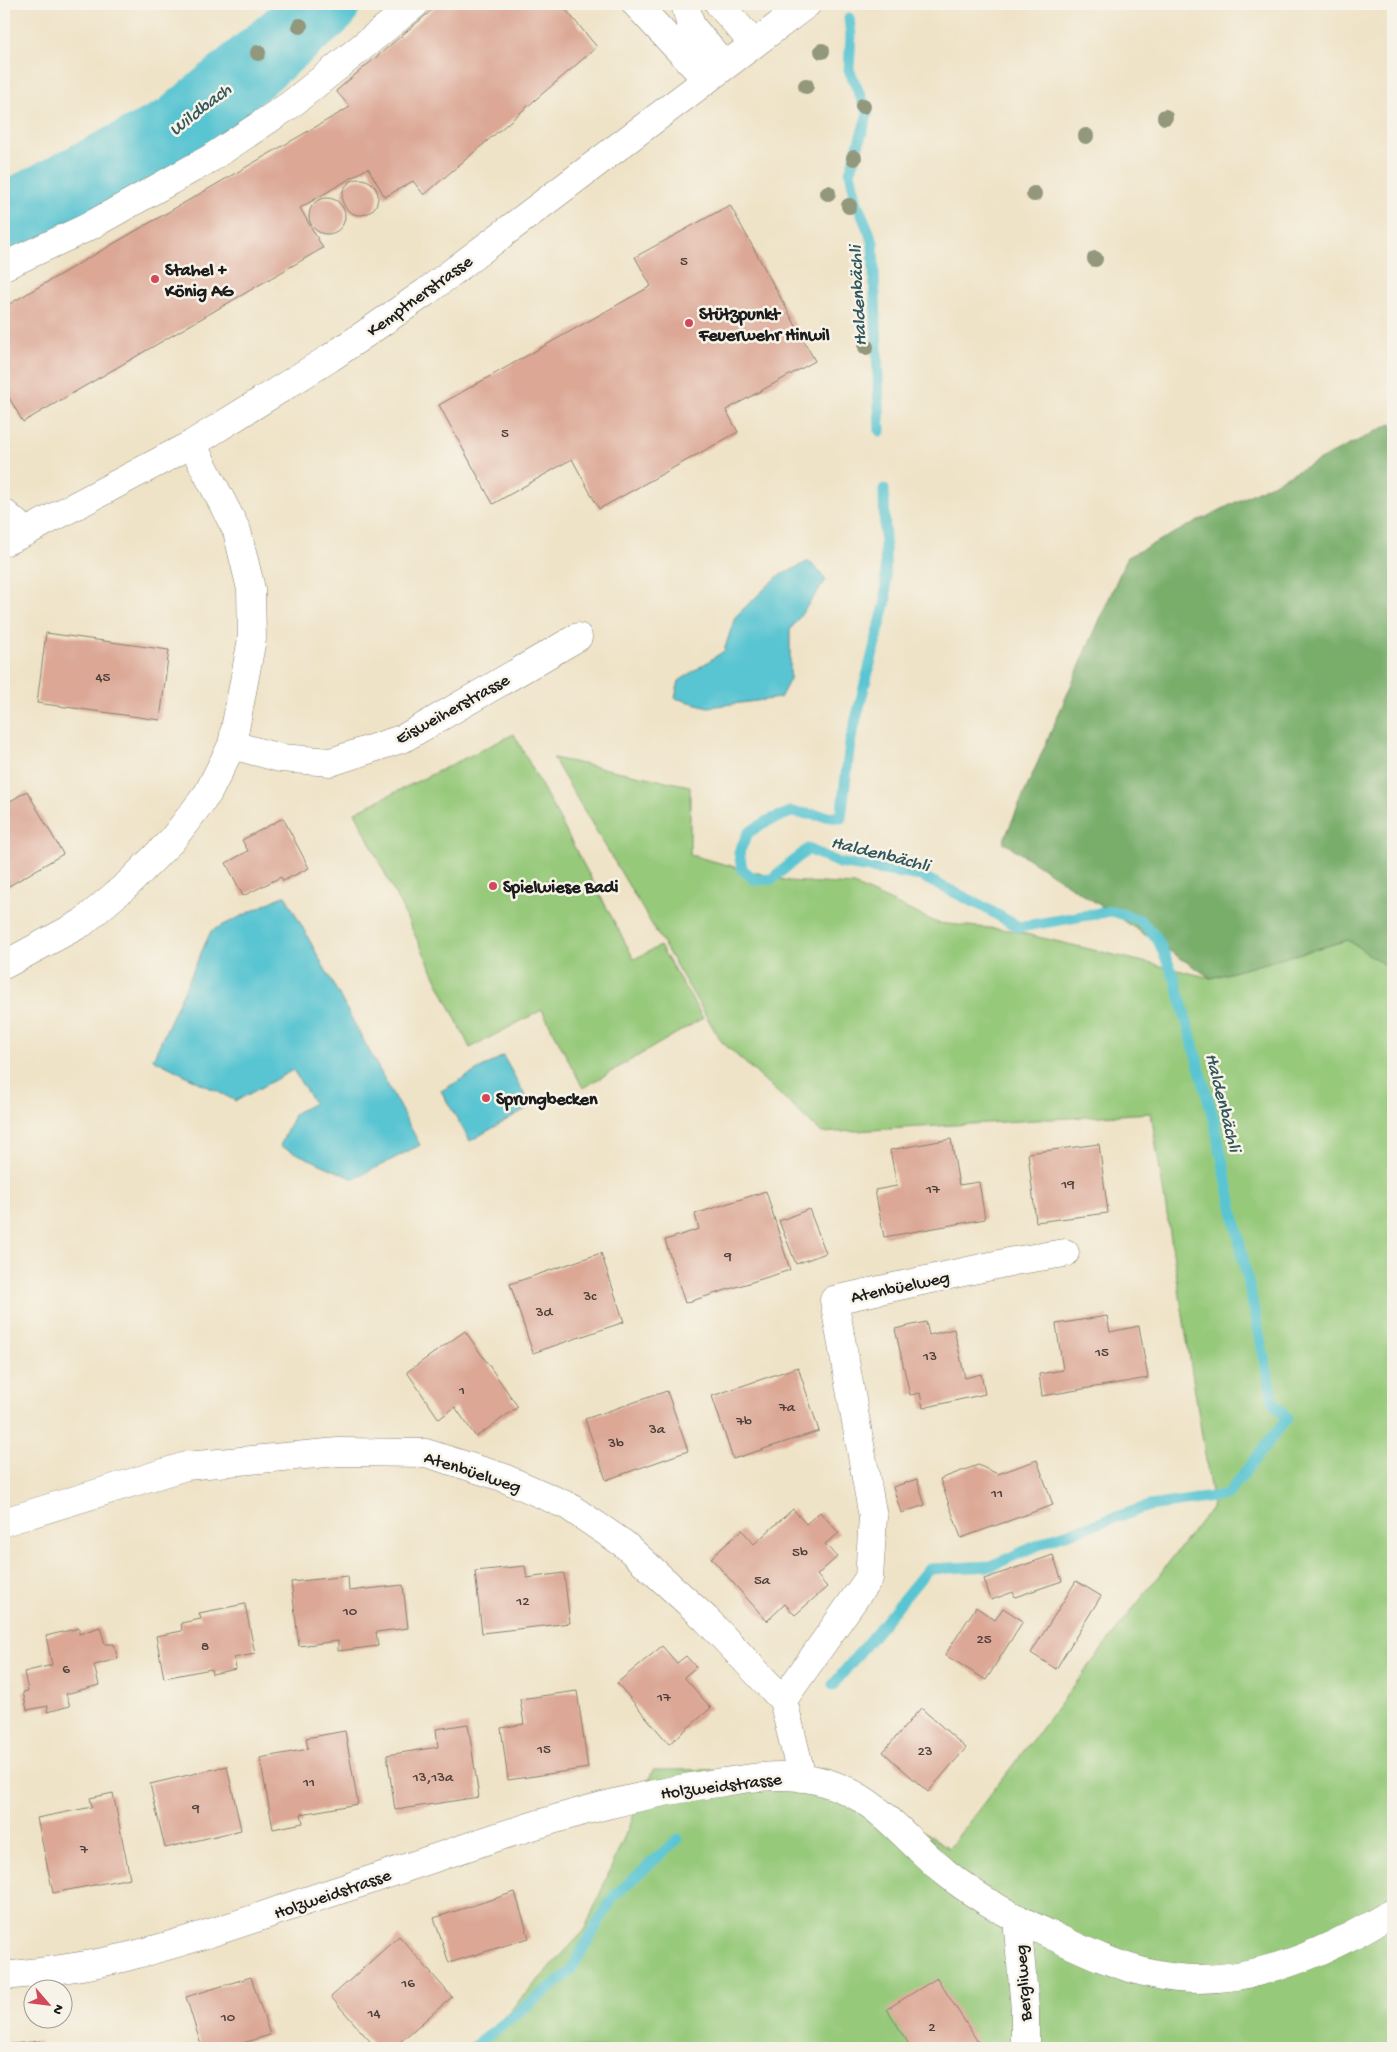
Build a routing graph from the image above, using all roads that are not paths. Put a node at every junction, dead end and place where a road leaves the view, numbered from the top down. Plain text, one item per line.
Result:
1 (416, 4) edge
2 (636, 4) edge
3 (686, 4) edge
4 (719, 4) edge
5 (807, 4) edge
6 (754, 44) junction
7 (715, 72) junction
8 (4, 266) edge
9 (192, 444) junction
10 (4, 513) edge
11 (15, 537) edge
12 (578, 637) dead end
13 (232, 745) junction
14 (4, 965) edge
15 (1065, 1253) dead end
16 (4, 1522) edge
17 (782, 1700) junction
18 (802, 1778) junction
19 (1393, 1912) edge
20 (1017, 1918) junction
21 (4, 1976) edge
22 (1025, 2048) edge

1 - 8 street
2 - 7 street
3 - 7 street
4 - 6 street
5 - 6 street, Kemptnerstrasse
6 - 7 street, Kemptnerstrasse
7 - 9 street, Kemptnerstrasse
9 - 11 street, Kemptnerstrasse
9 - 13 street
10 - 11 street
12 - 13 street, Eisweiherstrasse
13 - 14 street
15 - 17 street, Atenbüelweg
16 - 17 street, Atenbüelweg
17 - 18 street, Atenbüelweg
18 - 20 street, Holzweidstrasse
18 - 21 street, Holzweidstrasse
19 - 20 street, Holzweidstrasse
20 - 22 street, Bergliweg

